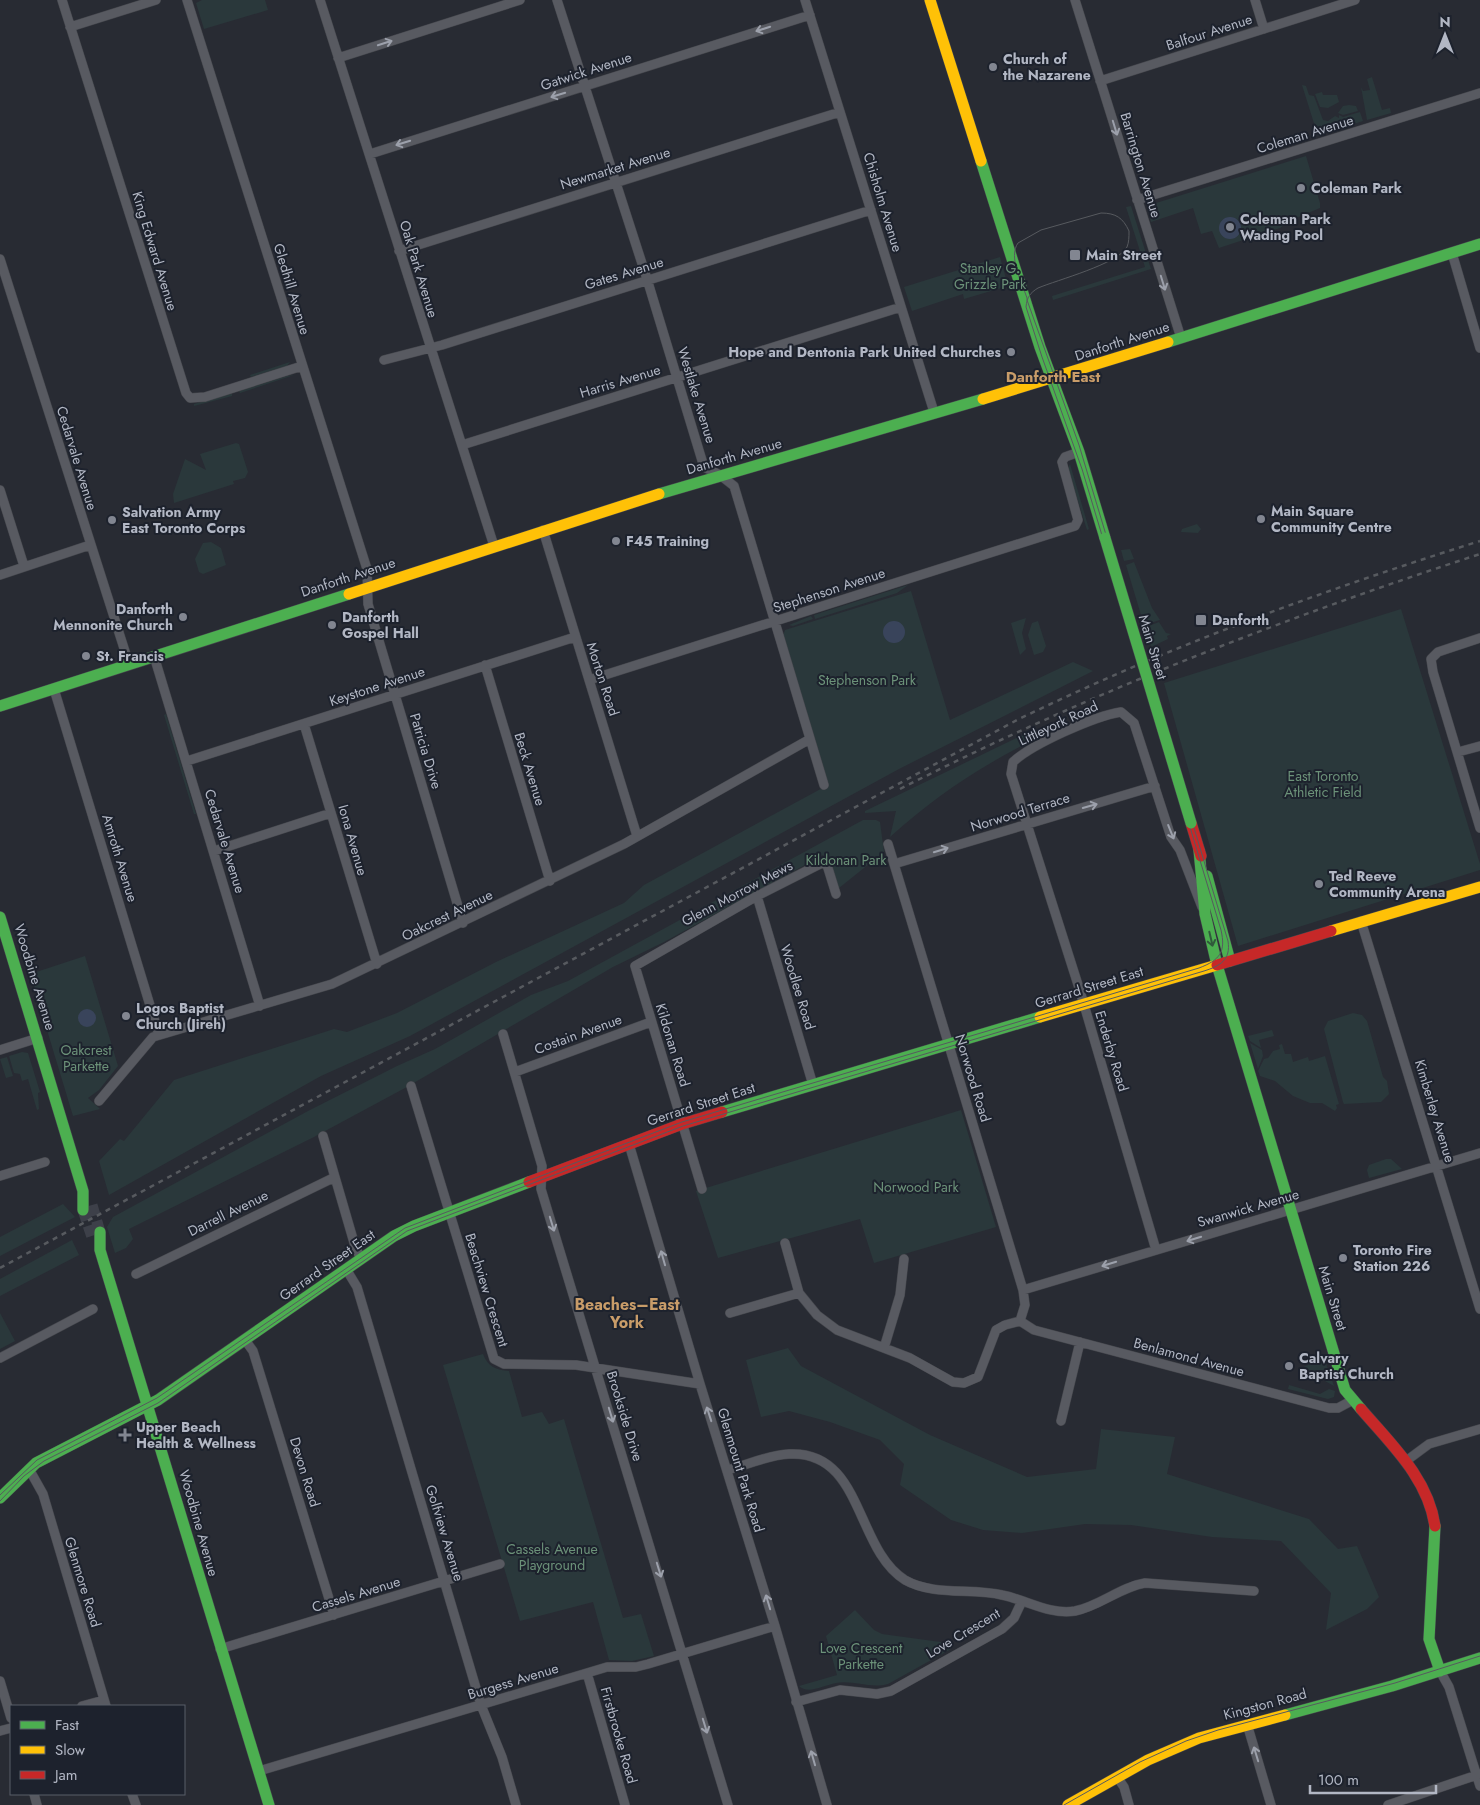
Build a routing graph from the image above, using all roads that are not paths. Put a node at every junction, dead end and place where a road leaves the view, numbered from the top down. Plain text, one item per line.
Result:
1 (62, 0) edge
2 (156, 0) edge
3 (186, 0) edge
4 (320, 0) edge
5 (520, 0) edge
6 (557, 0) edge
7 (805, 0) edge
8 (930, 0) edge
9 (1075, 0) edge
10 (1255, 0) edge
11 (1355, 0) edge
12 (810, 15) junction
13 (70, 27) junction
14 (1264, 29) junction
15 (338, 58) junction
16 (1100, 81) junction
17 (584, 86) junction
18 (1480, 93) edge
19 (840, 112) junction
20 (370, 154) junction
21 (615, 183) junction
22 (1137, 200) junction
23 (871, 210) junction
24 (1480, 244) edge
25 (399, 251) junction
26 (1452, 253) junction
27 (0, 259) edge
28 (647, 280) junction
29 (901, 307) junction
30 (1181, 338) junction
31 (429, 347) junction
32 (1480, 348) edge
33 (384, 360) dead end
34 (302, 366) junction
35 (678, 378) junction
36 (1052, 379) junction
37 (934, 412) junction
38 (462, 445) junction
39 (1079, 452) junction
40 (720, 475) junction
41 (0, 490) edge
42 (543, 530) junction
43 (90, 545) junction
44 (494, 546) junction
45 (24, 566) junction
46 (0, 575) edge
47 (367, 587) junction
48 (774, 622) junction
49 (575, 636) junction
50 (1480, 638) edge
51 (154, 656) junction
52 (129, 664) junction
53 (485, 665) junction
54 (589, 680) junction
55 (54, 688) junction
56 (394, 695) junction
57 (0, 706) edge
58 (1129, 716) joint
59 (304, 724) junction
60 (810, 739) junction
61 (1480, 746) edge
62 (1458, 752) junction
63 (187, 761) junction
64 (1011, 774) joint
65 (824, 785) dead end
66 (1155, 786) junction
67 (332, 813) junction
68 (1026, 824) junction
69 (1480, 828) edge
70 (637, 836) junction
71 (888, 844) dead end
72 (1199, 850) junction
73 (214, 851) junction
74 (894, 864) junction
75 (550, 881) junction
76 (1480, 887) edge
77 (836, 894) dead end
78 (757, 896) junction
79 (1205, 914) junction
80 (0, 917) edge
81 (1362, 921) junction
82 (463, 923) junction
83 (1230, 961) junction
84 (376, 964) junction
85 (1217, 965) junction
86 (634, 966) joint
87 (1084, 1004) junction
88 (260, 1006) junction
89 (652, 1022) junction
90 (503, 1034) dead end
91 (159, 1035) junction
92 (38, 1038) junction
93 (948, 1045) junction
94 (0, 1050) edge
95 (515, 1072) junction
96 (813, 1085) junction
97 (411, 1086) dead end
98 (99, 1101) dead end
99 (682, 1124) junction
100 (323, 1136) dead end
101 (629, 1144) junction
102 (1480, 1154) edge
103 (45, 1162) dead end
104 (1437, 1166) junction
105 (0, 1176) edge
106 (542, 1177) junction
107 (333, 1178) junction
108 (702, 1189) dead end
109 (87, 1208) tunnel mouth
110 (1291, 1210) junction
111 (449, 1212) junction
112 (96, 1234) tunnel mouth
113 (785, 1244) dead end
114 (1156, 1250) junction
115 (361, 1259) junction
116 (904, 1259) dead end
117 (346, 1269) junction
118 (136, 1274) dead end
119 (1023, 1290) junction
120 (799, 1294) junction
121 (93, 1309) dead end
122 (1480, 1309) edge
123 (730, 1313) dead end
124 (1020, 1321) junction
125 (245, 1340) junction
126 (1080, 1342) junction
127 (884, 1348) junction
128 (0, 1358) edge
129 (596, 1368) junction
130 (700, 1384) junction
131 (1353, 1400) junction
132 (149, 1406) junction
133 (1061, 1421) dead end
134 (1480, 1429) edge
135 (1406, 1461) junction
136 (29, 1469) junction
137 (727, 1470) junction
138 (0, 1498) edge
139 (500, 1564) dead end
140 (445, 1580) junction
141 (1254, 1591) dead end
142 (1022, 1601) junction
143 (334, 1615) junction
144 (775, 1626) junction
145 (220, 1649) junction
146 (684, 1654) junction
147 (1480, 1658) edge
148 (1440, 1671) junction
149 (587, 1673) junction
150 (0, 1681) edge
151 (796, 1702) junction
152 (105, 1703) edge
153 (90, 1705) edge
154 (481, 1705) junction
155 (10, 1715) edge
156 (1247, 1724) junction
157 (259, 1771) junction
158 (1478, 1775) edge
159 (1118, 1777) junction
160 (1480, 1786) edge
161 (269, 1805) edge
162 (516, 1805) edge
163 (626, 1805) edge
164 (728, 1805) edge
165 (827, 1805) edge
166 (1068, 1805) edge
167 (1129, 1805) edge
168 (1271, 1805) edge
169 (1388, 1805) edge

1 - 13 street, King Edward Avenue
2 - 13 street
3 - 34 street, Gledhill Avenue
4 - 15 street, Oak Park Avenue
15 -> 5 street
6 - 17 street, Westlake Avenue
7 - 12 street, Chisholm Avenue
8 - 36 main road, Main Street
9 - 16 street, Barrington Avenue
10 - 14 street
11 - 14 street, Balfour Avenue
12 -> 17 street, Gatwick Avenue
12 - 19 street, Chisholm Avenue
13 - 34 street, King Edward Avenue
14 - 16 street, Balfour Avenue
15 - 20 street, Oak Park Avenue
16 -> 22 street, Barrington Avenue
17 -> 20 street, Gatwick Avenue
17 - 21 street, Westlake Avenue
18 - 22 street, Coleman Avenue
19 - 21 street, Newmarket Avenue
19 - 23 street, Chisholm Avenue
20 - 25 street, Oak Park Avenue
21 - 25 street, Newmarket Avenue
21 - 28 street, Westlake Avenue
22 -> 30 street, Barrington Avenue
23 - 28 street, Gates Avenue
23 - 29 street, Chisholm Avenue
24 - 26 main road, Danforth Avenue
25 - 31 street, Oak Park Avenue
26 - 30 main road, Danforth Avenue
26 - 32 street
27 - 43 street, Cedarvale Avenue
28 - 31 street, Gates Avenue
28 - 35 street, Westlake Avenue
29 - 35 street, Harris Avenue
29 - 37 street, Chisholm Avenue
30 - 36 main road, Danforth Avenue
31 - 33 street, Gates Avenue
31 - 38 street, Oak Park Avenue
34 - 47 street, Gledhill Avenue
35 - 38 street, Harris Avenue
35 - 40 street, Westlake Avenue
36 - 37 main road, Danforth Avenue
36 - 39 main road, Main Street
37 - 40 main road, Danforth Avenue
38 - 44 street, Oak Park Avenue
39 - 48 street, Stephenson Avenue
39 - 72 main road, Main Street, bridge
40 - 42 main road, Danforth Avenue
40 - 48 street, Westlake Avenue
41 - 45 street
42 - 44 main road, Danforth Avenue
42 - 49 street, Morton Road
43 - 45 street
43 - 52 street, Cedarvale Avenue
44 - 47 main road, Danforth Avenue
45 - 46 street
47 - 51 main road, Danforth Avenue
47 - 56 street, Patricia Drive
48 - 54 street, Stephenson Avenue
48 - 60 street, Westlake Avenue
49 - 53 street, Keystone Avenue
49 - 54 street, Morton Road
50 - 62 street
51 - 52 main road, Danforth Avenue
51 - 63 street, Cedarvale Avenue
52 - 55 main road, Danforth Avenue
53 - 56 street, Keystone Avenue
53 - 75 street, Beck Avenue
54 - 70 street, Morton Road
55 - 57 main road, Danforth Avenue
55 - 91 street, Amroth Avenue
56 - 59 street, Keystone Avenue
56 - 82 street, Patricia Drive
58 - 64 street, Littleyork Road
58 - 66 street, Main Street
59 - 63 street, Keystone Avenue
59 - 67 street, Iona Avenue
60 - 65 street, Westlake Avenue
60 - 70 street, Oakcrest Avenue
61 - 62 street
62 - 69 street
63 - 73 street, Cedarvale Avenue
64 - 68 street, Enderby Road
68 -> 66 street, Norwood Terrace
66 -> 79 street, Main Street
67 - 73 street
67 - 84 street, Iona Avenue
74 -> 68 street, Norwood Terrace
68 - 87 street, Enderby Road
70 - 75 street, Oakcrest Avenue
71 - 74 street, Norwood Road
72 - 79 main road, Main Street
72 - 83 main road, Main Street
73 - 88 street, Cedarvale Avenue
74 - 93 street, Norwood Road
75 - 82 street, Oakcrest Avenue
76 - 81 main road, Gerrard Street East
77 - 78 street, Glenn Morrow Mews
78 - 86 street, Glenn Morrow Mews
78 - 96 street, Woodlee Road
79 -> 85 main road, Main Street
80 - 92 main road, Woodbine Avenue
81 - 83 main road, Gerrard Street East
81 - 104 street, Kimberley Avenue
82 - 84 street, Oakcrest Avenue
83 - 85 main road, Gerrard Street East
84 - 88 street, Oakcrest Avenue
85 - 87 main road, Gerrard Street East
85 - 110 main road, Main Street
86 - 89 street, Kildonan Road
87 - 93 main road, Gerrard Street East
87 - 114 street, Enderby Road
88 - 91 street, Oakcrest Avenue
89 - 95 street, Costain Avenue
89 - 99 street, Kildonan Road
90 - 95 street, Brookside Drive
91 - 98 street, Oakcrest Avenue
92 - 94 street
92 - 109 main road, Woodbine Avenue
93 - 96 main road, Gerrard Street East
93 - 119 street, Norwood Road
95 - 106 street, Brookside Drive
96 - 99 main road, Gerrard Street East
97 - 111 street, Beachview Crescent
99 - 101 main road, Gerrard Street East
99 - 108 street, Kildonan Road
100 - 107 street
101 - 106 main road, Gerrard Street East
130 -> 101 street, Glenmount Park Road
102 - 104 street, Swanwick Avenue
103 - 105 street
104 - 110 street, Swanwick Avenue
104 - 122 street, Kimberley Avenue
106 - 111 main road, Gerrard Street East
106 -> 129 street, Brookside Drive
107 - 115 street
107 - 118 street, Darrell Avenue
110 -> 114 street, Swanwick Avenue
110 - 131 main road, Main Street
111 - 115 main road, Gerrard Street East
111 - 129 street, Beachview Crescent
112 - 132 main road, Woodbine Avenue
113 - 120 street
114 -> 119 street, Swanwick Avenue
115 - 117 main road, Gerrard Street East
116 - 127 street
117 - 125 main road, Gerrard Street East
117 - 140 street, Golfview Avenue
119 - 124 street, Norwood Road
120 - 123 street
120 - 127 street
121 - 128 street
124 - 126 street, Benlamond Avenue
124 - 127 street
125 - 132 main road, Gerrard Street East
125 - 143 street, Devon Road
126 - 131 street, Benlamond Avenue
126 - 133 street
129 - 130 street, Beachview Crescent
129 -> 146 street, Brookside Drive
137 -> 130 street, Glenmount Park Road
131 - 135 main road, Main Street
132 - 136 main road, Gerrard Street East
132 - 145 main road, Woodbine Avenue
134 - 135 street
135 - 148 main road, Main Street
136 - 138 main road, Gerrard Street East
136 - 152 street, Glenmore Road
137 - 142 street
144 -> 137 street, Glenmount Park Road
139 - 140 street, Cassels Avenue
140 - 143 street, Cassels Avenue
140 - 154 street, Golfview Avenue
141 - 142 street
142 - 151 street, Love Crescent
143 - 145 street, Cassels Avenue
144 - 146 street, Burgess Avenue
144 - 151 street, Glenmount Park Road
145 - 157 main road, Woodbine Avenue
146 - 149 street, Burgess Avenue
146 -> 164 street, Brookside Drive
147 - 148 main road, Kingston Road
148 - 156 main road, Kingston Road
148 - 158 street
149 - 154 street, Burgess Avenue
149 - 163 street, Firstbrooke Road
150 - 155 street
165 -> 151 street, Glenmount Park Road
152 - 153 street
154 - 157 street, Burgess Avenue
154 - 162 street, Golfview Avenue
156 - 159 main road, Kingston Road
168 -> 156 street
157 - 161 main road, Woodbine Avenue
158 - 160 street
158 - 169 street
159 - 166 main road, Kingston Road
159 - 167 street

